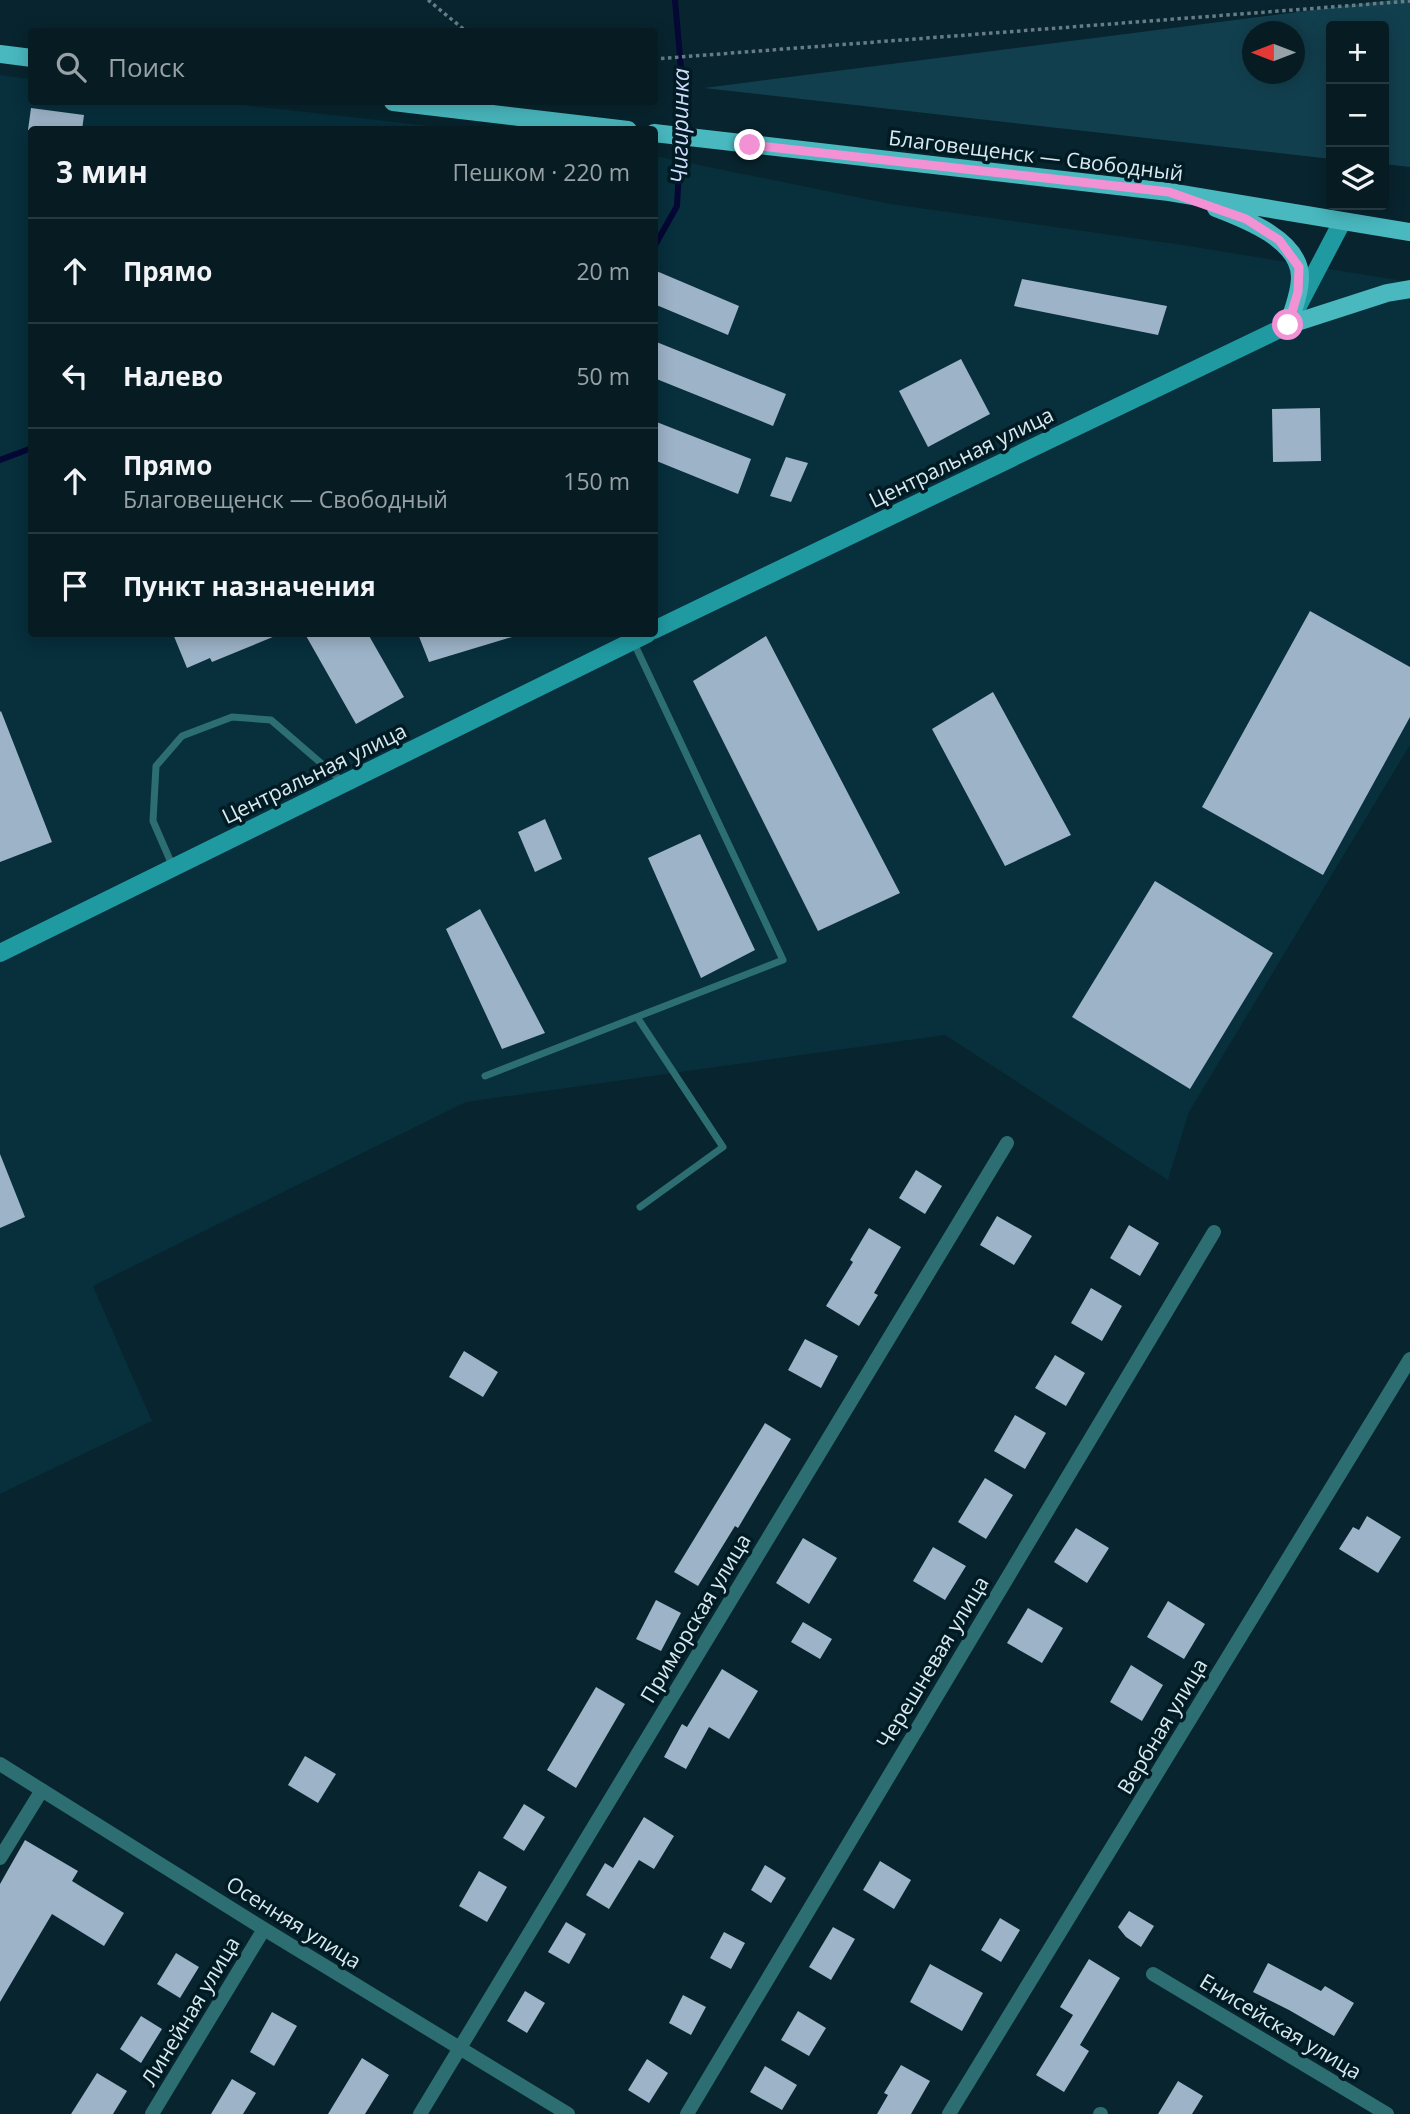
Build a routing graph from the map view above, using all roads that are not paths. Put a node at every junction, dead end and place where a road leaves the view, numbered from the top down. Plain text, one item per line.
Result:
1 (0, 54) edge
2 (28, 58) edge
3 (419, 105) edge
4 (599, 126) edge
5 (658, 134) edge
6 (1169, 192) junction
7 (1342, 222) junction
8 (1410, 232) edge
9 (1410, 289) edge
10 (1288, 325) junction
11 (658, 628) edge
12 (640, 637) edge
13 (345, 783) junction
14 (173, 867) junction
15 (0, 953) edge
16 (637, 1017) junction
17 (485, 1076) dead end
18 (1007, 1143) dead end
19 (640, 1207) dead end
20 (1214, 1232) dead end
21 (1410, 1359) edge
22 (0, 1764) edge
23 (42, 1790) junction
24 (0, 1858) edge
25 (264, 1929) junction
26 (1153, 1974) dead end
27 (460, 2049) junction
28 (152, 2114) edge
29 (420, 2114) edge
30 (568, 2114) edge
31 (687, 2114) edge
32 (949, 2114) edge
33 (1387, 2114) edge

1 - 2 main road
3 - 4 main road
5 - 6 main road, Благовещенск — Свободный
6 - 7 main road, Благовещенск — Свободный
6 - 10 main road
7 - 8 main road, Благовещенск — Свободный
7 - 10 street
9 - 10 main road
10 - 11 street, Центральная улица
12 - 13 street, Центральная улица
12 - 16 lane
13 - 14 street, Центральная улица
13 - 14 lane
14 - 15 street, Центральная улица
16 - 17 lane
16 - 19 lane
18 - 27 street, Приморская улица
20 - 31 street, Черешневая улица
21 - 32 street, Вербная улица
22 - 23 street, Осенняя улица
23 - 24 street
23 - 25 street, Осенняя улица
25 - 27 street, Осенняя улица
25 - 28 street, Линейная улица
26 - 33 street, Енисейская улица
27 - 29 street, Приморская улица
27 - 30 street, Осенняя улица

